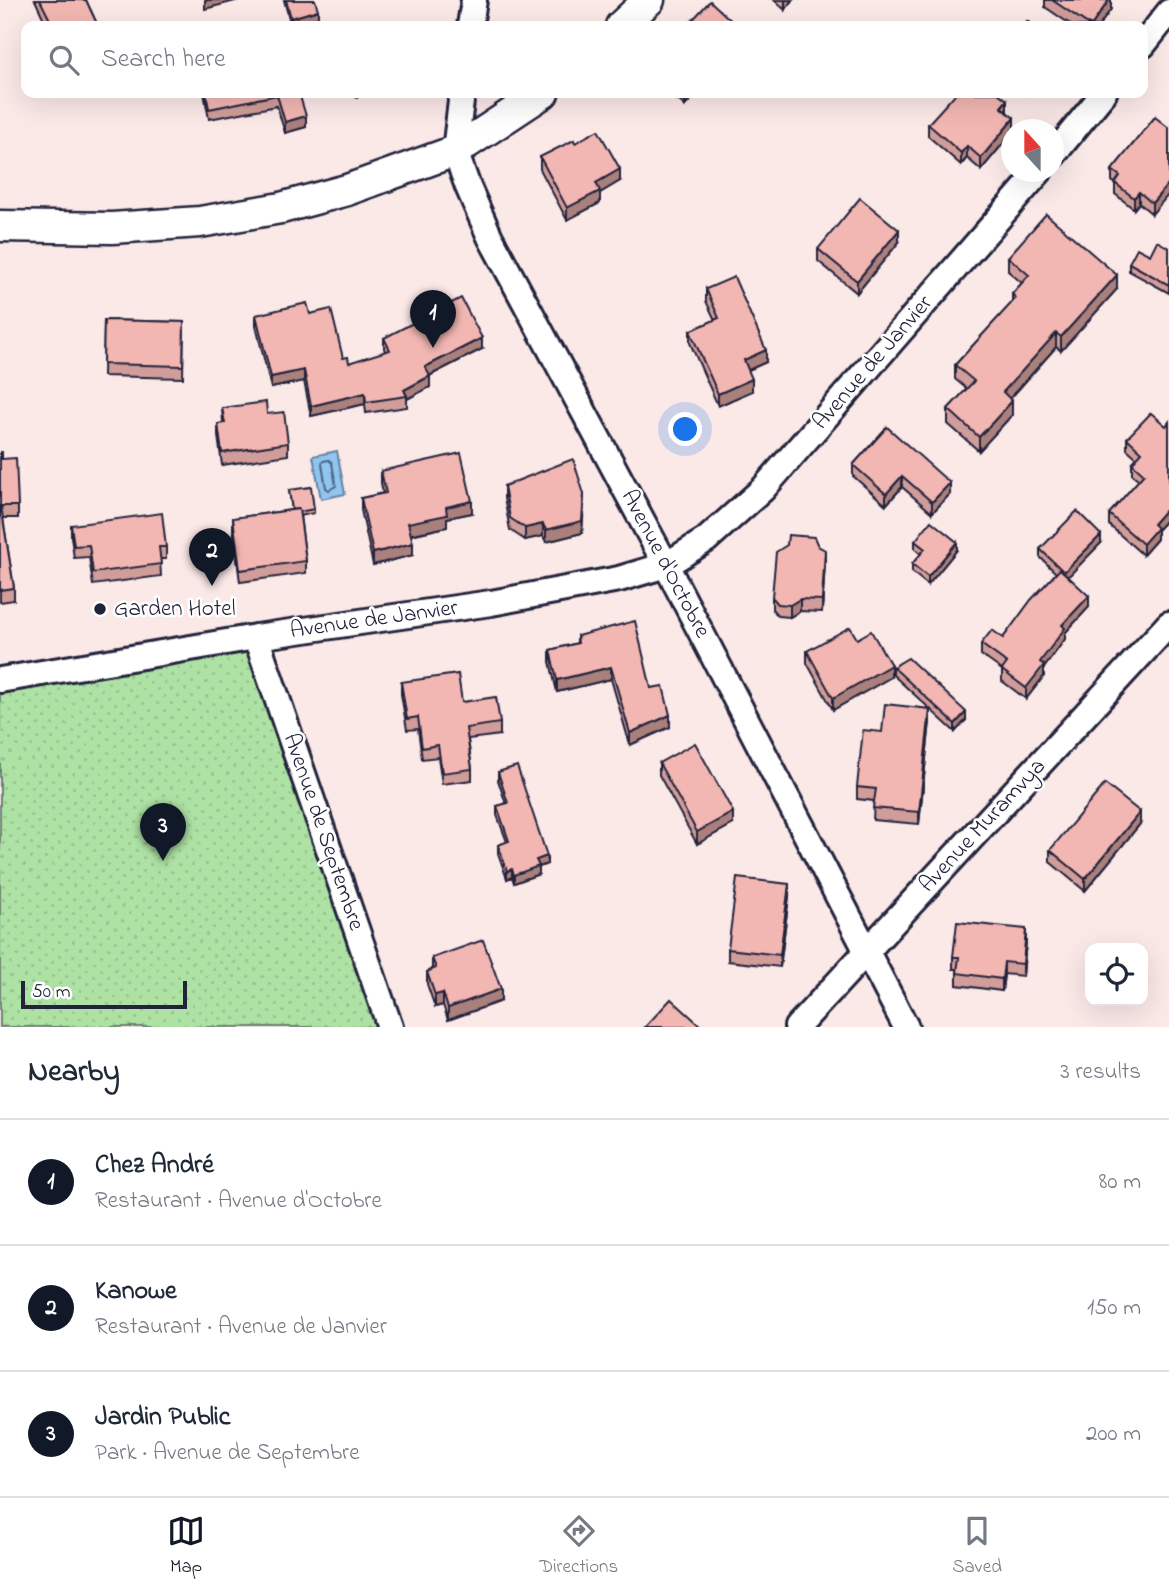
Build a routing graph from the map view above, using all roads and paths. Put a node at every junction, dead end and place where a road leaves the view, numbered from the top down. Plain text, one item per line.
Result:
1 (474, 0) edge
2 (649, 0) edge
3 (1169, 12) edge
4 (471, 21) edge
5 (626, 21) edge
6 (1148, 39) edge
7 (461, 98) edge
8 (534, 98) edge
9 (1100, 98) edge
10 (1064, 142) edge
11 (455, 151) junction
12 (1030, 182) edge
13 (0, 226) edge
14 (666, 565) junction
15 (1169, 624) edge
16 (256, 637) junction
17 (0, 680) edge
18 (866, 953) junction
19 (390, 1027) edge
20 (797, 1027) edge
21 (906, 1027) edge

1 - 4 street
2 - 5 street
3 - 6 street
7 - 11 street, Avenue d'Octobre
8 - 11 street
9 - 10 street
11 - 13 street
11 - 14 street, Avenue d'Octobre
12 - 14 street, Avenue de Janvier
14 - 16 street, Avenue de Janvier
14 - 18 street, Avenue d'Octobre
15 - 18 street, Avenue Muramvya
16 - 17 street, Avenue de Janvier
16 - 19 street, Avenue de Septembre
18 - 20 street, Avenue Muramvya
18 - 21 street, Avenue d'Octobre

